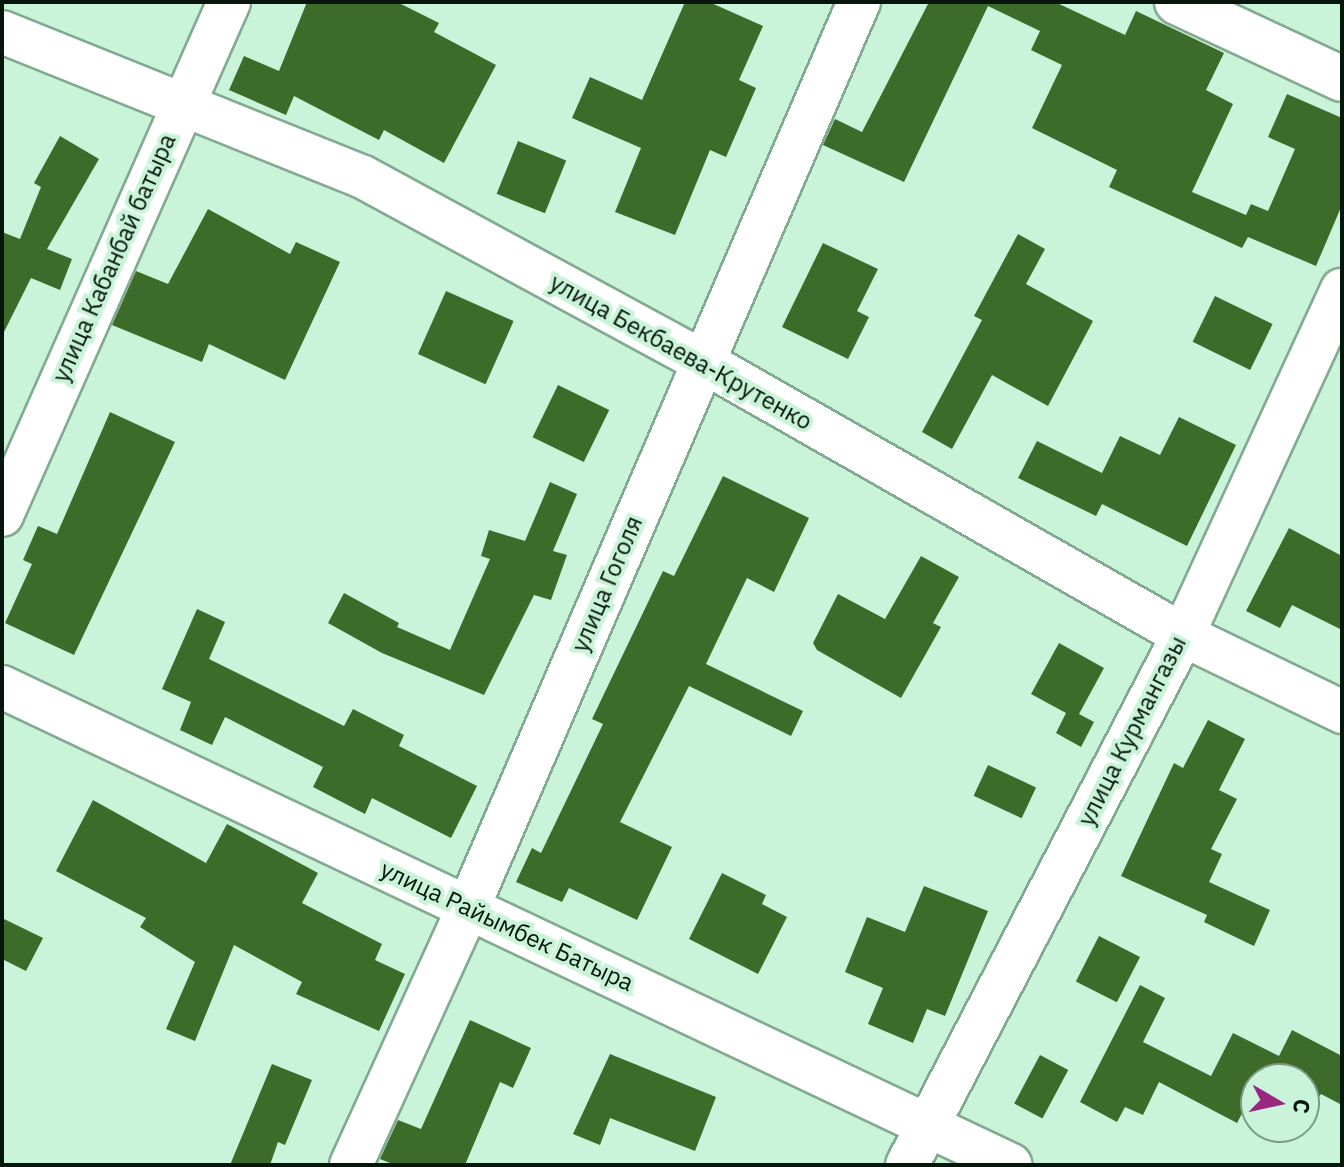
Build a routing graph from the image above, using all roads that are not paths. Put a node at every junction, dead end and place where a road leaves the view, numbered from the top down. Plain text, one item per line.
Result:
1 (229, 2) edge
2 (859, 2) edge
3 (1177, 2) edge
4 (2, 32) edge
5 (1342, 79) edge
6 (181, 106) junction
7 (1342, 290) edge
8 (702, 361) junction
9 (2, 515) edge
10 (1183, 635) junction
11 (2, 687) edge
12 (1342, 712) edge
13 (468, 908) junction
14 (928, 1124) junction
15 (351, 1165) edge
16 (907, 1165) edge
17 (1011, 1165) edge

1 - 6 street, улица Кабанбай батыра
2 - 8 street, улица Гоголя
3 - 5 street
4 - 6 street, улица Бекбаева-Крутенко
6 - 8 street, улица Бекбаева-Крутенко
6 - 9 street, улица Кабанбай батыра
7 - 10 street, улица Курмангазы
8 - 10 street, улица Бекбаева-Крутенко
8 - 13 street, улица Гоголя
10 - 12 street, улица Бекбаева-Крутенко
10 - 14 street, улица Курмангазы
11 - 13 street, улица Райымбек Батыра
13 - 14 street, улица Райымбек Батыра
13 - 15 street, улица Гоголя
14 - 16 street, улица Курмангазы
14 - 17 street, улица Райымбек Батыра

